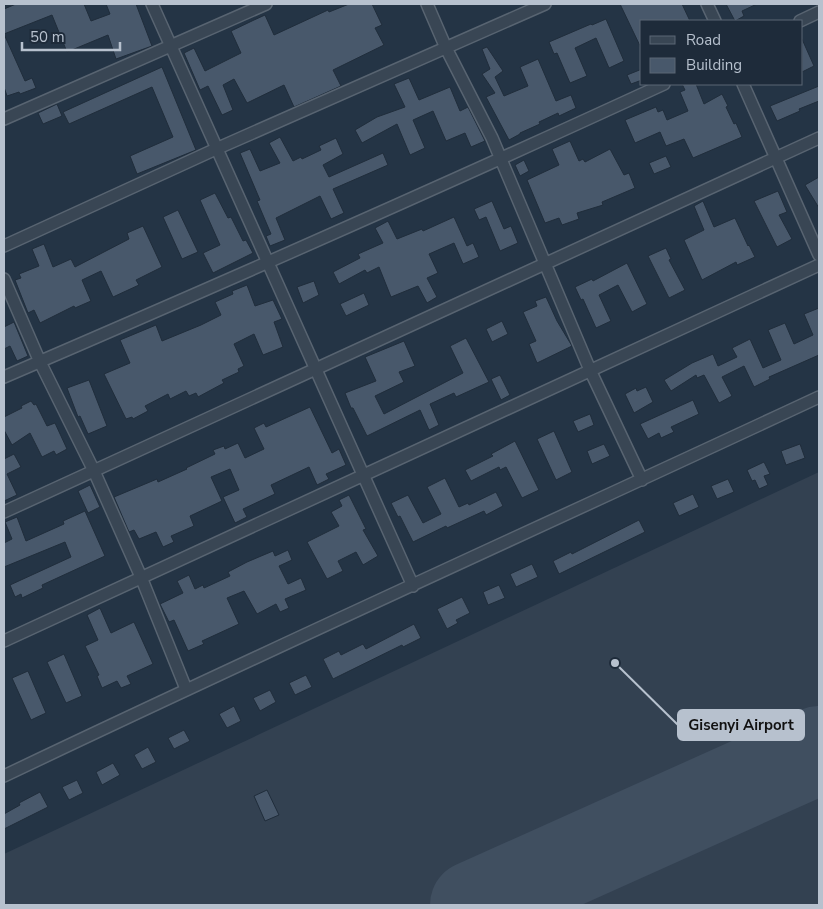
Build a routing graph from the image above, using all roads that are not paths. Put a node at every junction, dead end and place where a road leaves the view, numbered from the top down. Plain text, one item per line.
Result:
1 (152, 4) edge
2 (266, 4) edge
3 (427, 4) edge
4 (545, 4) edge
5 (707, 4) edge
6 (819, 12) edge
7 (715, 20) edge
8 (802, 20) edge
9 (172, 45) junction
10 (446, 48) junction
11 (662, 85) edge
12 (743, 85) edge
13 (4, 119) edge
14 (819, 138) edge
15 (216, 150) junction
16 (776, 158) junction
17 (501, 159) junction
18 (4, 246) edge
19 (819, 254) edge
20 (268, 264) junction
21 (544, 264) junction
22 (819, 265) edge
23 (4, 279) edge
24 (40, 362) junction
25 (315, 369) junction
26 (590, 370) junction
27 (4, 377) edge
28 (819, 397) edge
29 (94, 471) junction
30 (364, 474) junction
31 (642, 480) junction
32 (4, 512) edge
33 (141, 577) junction
34 (413, 586) junction
35 (4, 641) edge
36 (186, 689) junction
37 (4, 776) edge

1 - 9 street
2 - 9 street
3 - 10 street
4 - 10 street
5 - 7 street
6 - 8 street
9 - 13 street
9 - 15 street
10 - 15 street
10 - 17 street
11 - 17 street
12 - 16 street
14 - 16 street
15 - 18 street
15 - 20 street
16 - 19 street
16 - 21 street
17 - 20 street
17 - 21 street
20 - 24 street
20 - 25 street
21 - 25 street
21 - 26 street
22 - 26 street
23 - 24 street
24 - 27 street
24 - 29 street
25 - 29 street
25 - 30 street
26 - 30 street
26 - 31 street
28 - 31 street
29 - 32 street
29 - 33 street
30 - 33 street
30 - 34 street
31 - 34 street
33 - 35 street
33 - 36 street
34 - 36 street
36 - 37 street

